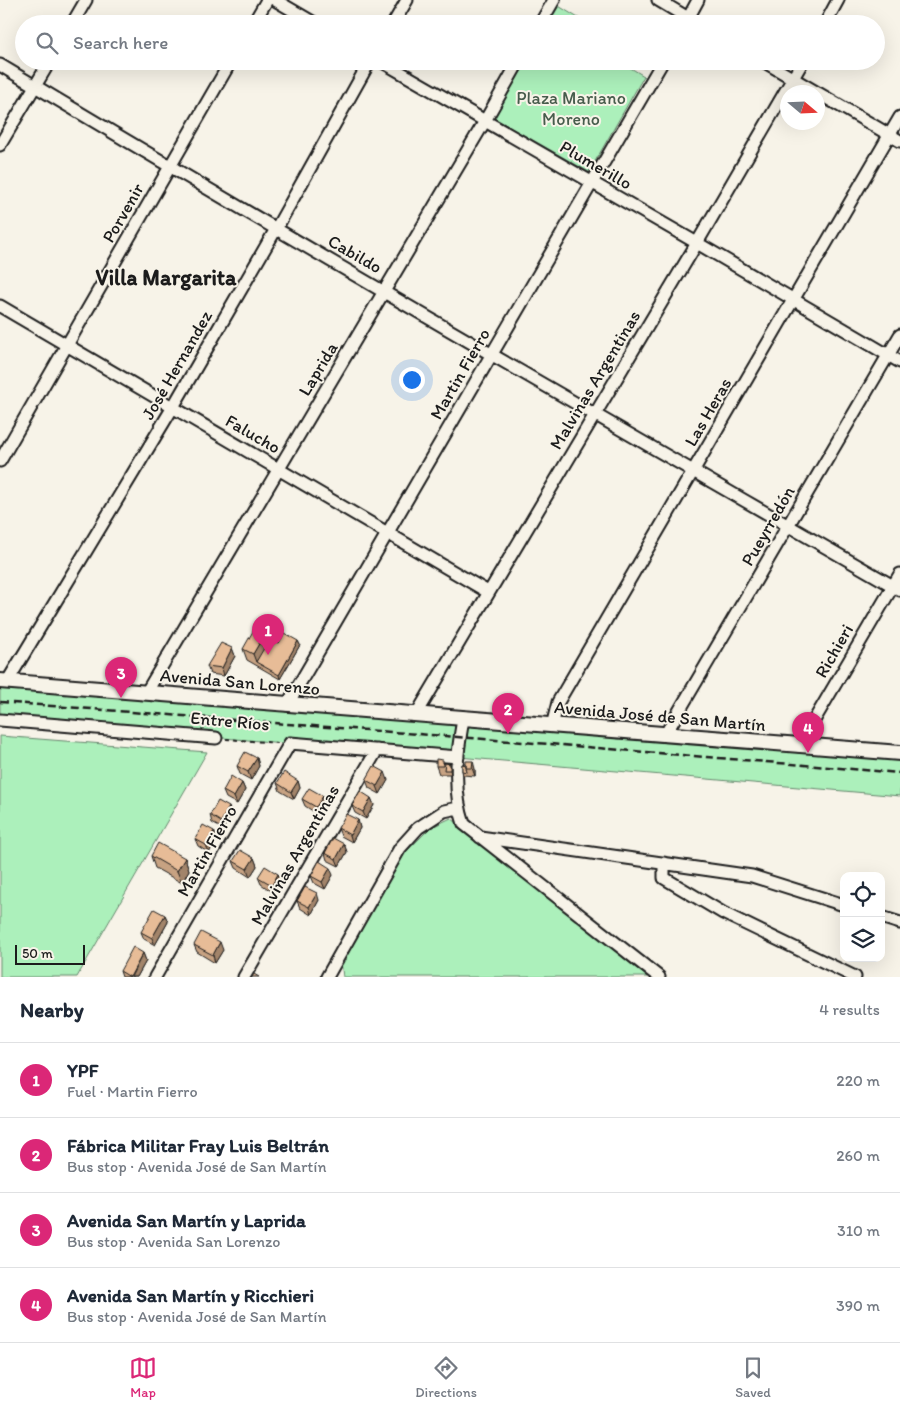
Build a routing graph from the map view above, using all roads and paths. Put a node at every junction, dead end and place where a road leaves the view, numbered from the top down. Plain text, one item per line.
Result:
1 (86, 0) edge
2 (267, 0) edge
3 (275, 0) edge
4 (407, 0) edge
5 (554, 0) edge
6 (658, 0) edge
7 (698, 0) edge
8 (838, 0) edge
9 (77, 15) edge
10 (258, 15) edge
11 (301, 15) edge
12 (398, 15) edge
13 (545, 15) edge
14 (680, 15) edge
15 (693, 15) edge
16 (829, 15) edge
17 (0, 66) edge
18 (45, 70) edge
19 (227, 70) edge
20 (365, 70) edge
21 (397, 70) edge
22 (514, 70) edge
23 (658, 70) edge
24 (777, 70) edge
25 (798, 70) edge
26 (792, 79) junction
27 (803, 85) edge
28 (35, 86) junction
29 (825, 98) edge
30 (900, 117) edge
31 (485, 121) junction
32 (890, 135) junction
33 (900, 141) edge
34 (0, 145) edge
35 (170, 168) junction
36 (592, 182) junction
37 (276, 228) junction
38 (697, 243) junction
39 (384, 292) junction
40 (794, 299) junction
41 (0, 306) edge
42 (900, 335) edge
43 (68, 346) junction
44 (492, 354) junction
45 (888, 355) junction
46 (900, 362) edge
47 (173, 407) junction
48 (594, 415) junction
49 (0, 460) edge
50 (278, 469) junction
51 (693, 471) junction
52 (788, 526) junction
53 (388, 533) junction
54 (900, 574) edge
55 (896, 588) edge
56 (488, 592) junction
57 (4, 682) edge
58 (146, 693) junction
59 (288, 704) junction
60 (416, 715) junction
61 (462, 719) junction
62 (0, 720) edge
63 (552, 726) junction
64 (665, 735) junction
65 (216, 738) joint
66 (290, 743) junction
67 (799, 746) junction
68 (376, 750) junction
69 (900, 754) edge
70 (458, 756) junction
71 (458, 808) junction
72 (480, 837) junction
73 (664, 863) junction
74 (840, 904) edge
75 (885, 918) edge
76 (900, 923) edge
77 (155, 977) edge
78 (244, 977) edge
79 (326, 977) edge
80 (659, 977) edge
81 (855, 977) edge

1 - 9 street
2 - 10 street
3 - 11 street
4 - 12 street
5 - 13 street
6 - 14 street
7 - 15 street
8 - 16 street
17 - 28 street, Cabildo
18 - 28 street
19 - 35 street, Porvenir
20 - 37 street, José Hernandez
21 - 31 street, Plumerillo
22 - 31 street, Laprida
23 - 36 street, Martin Fierro
24 - 26 street
25 - 26 street, Malvinas Argentinas
26 - 27 street
26 - 38 street, Malvinas Argentinas
28 - 34 street
28 - 35 street, Cabildo
29 - 32 street
30 - 32 street, Las Heras
31 - 36 street, Plumerillo
31 - 39 street, Laprida
32 - 33 street
32 - 40 street, Las Heras
35 - 37 street, Cabildo
35 - 43 street, Porvenir
36 - 38 street, Plumerillo
36 - 44 street, Martin Fierro
37 - 39 street, Cabildo
37 - 47 street, José Hernandez
38 - 40 street, Plumerillo
38 - 48 street, Malvinas Argentinas
39 - 44 street, Cabildo
39 - 50 street, Laprida
40 - 45 street, Plumerillo
40 - 51 street, Las Heras
41 - 43 street, Falucho
42 - 45 street, Pueyrredón
43 - 47 street, Falucho
43 - 49 street, Porvenir
44 - 48 street, Cabildo
44 - 53 street, Martin Fierro
45 - 46 street, Plumerillo
45 - 52 street, Pueyrredón
47 - 50 street, Falucho
47 - 57 street, José Hernandez
48 - 51 street, Cabildo
48 - 56 street, Malvinas Argentinas
50 - 53 street, Falucho
50 - 58 street, Laprida
51 - 52 street, Cabildo
51 - 63 street, Las Heras
52 - 55 street, Cabildo
52 - 64 street, Pueyrredón
53 - 56 street, Falucho
53 - 59 street, Martin Fierro
54 - 55 street, Richieri
55 - 67 street, Richieri
56 - 60 street, Malvinas Argentinas
57 - 58 main road, Avenida San Lorenzo
58 - 59 main road, Avenida San Lorenzo
59 - 60 main road, Avenida San Lorenzo
60 - 61 main road, Avenida José de San Martín
61 - 63 main road, Avenida José de San Martín
61 - 70 street
62 - 65 street, Entre Ríos
63 - 64 main road, Avenida José de San Martín
64 - 67 main road, Avenida José de San Martín
65 - 66 path, Entre Ríos
66 - 68 street, Entre Ríos
66 - 77 street, Martin Fierro
67 - 69 main road, Avenida José de San Martín
68 - 70 street, Entre Ríos
68 - 78 street, Malvinas Argentinas
70 - 71 street
71 - 72 street
71 - 79 street
72 - 73 street
72 - 80 street
73 - 74 street
73 - 81 street
75 - 76 street

